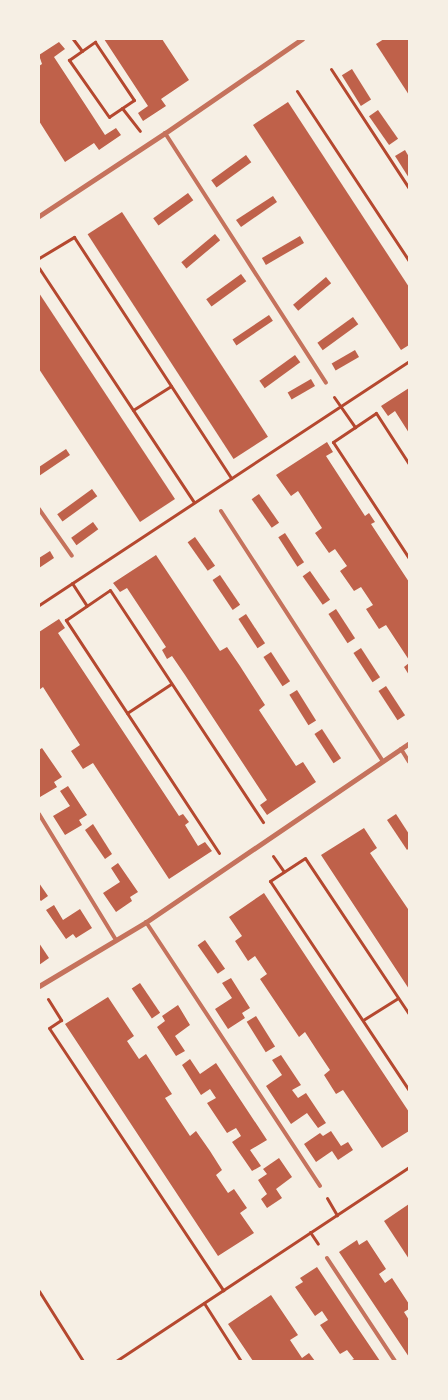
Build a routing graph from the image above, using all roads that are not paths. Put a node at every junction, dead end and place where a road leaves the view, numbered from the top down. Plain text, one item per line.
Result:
1 (302, 39) edge
2 (165, 133) junction
3 (39, 216) edge
4 (326, 383) dead end
5 (39, 509) edge
6 (221, 511) dead end
7 (72, 556) dead end
8 (409, 743) edge
9 (401, 749) junction
10 (382, 760) junction
11 (409, 762) edge
12 (39, 814) edge
13 (146, 922) junction
14 (116, 940) junction
15 (39, 986) edge
16 (320, 1186) dead end
17 (327, 1258) dead end
18 (395, 1361) edge

1 - 2 street
2 - 3 street
2 - 4 lane
5 - 7 lane
6 - 10 lane
8 - 9 street
9 - 10 street
9 - 11 lane
10 - 13 street
12 - 14 lane
13 - 14 street
13 - 16 lane
14 - 15 street
17 - 18 lane

